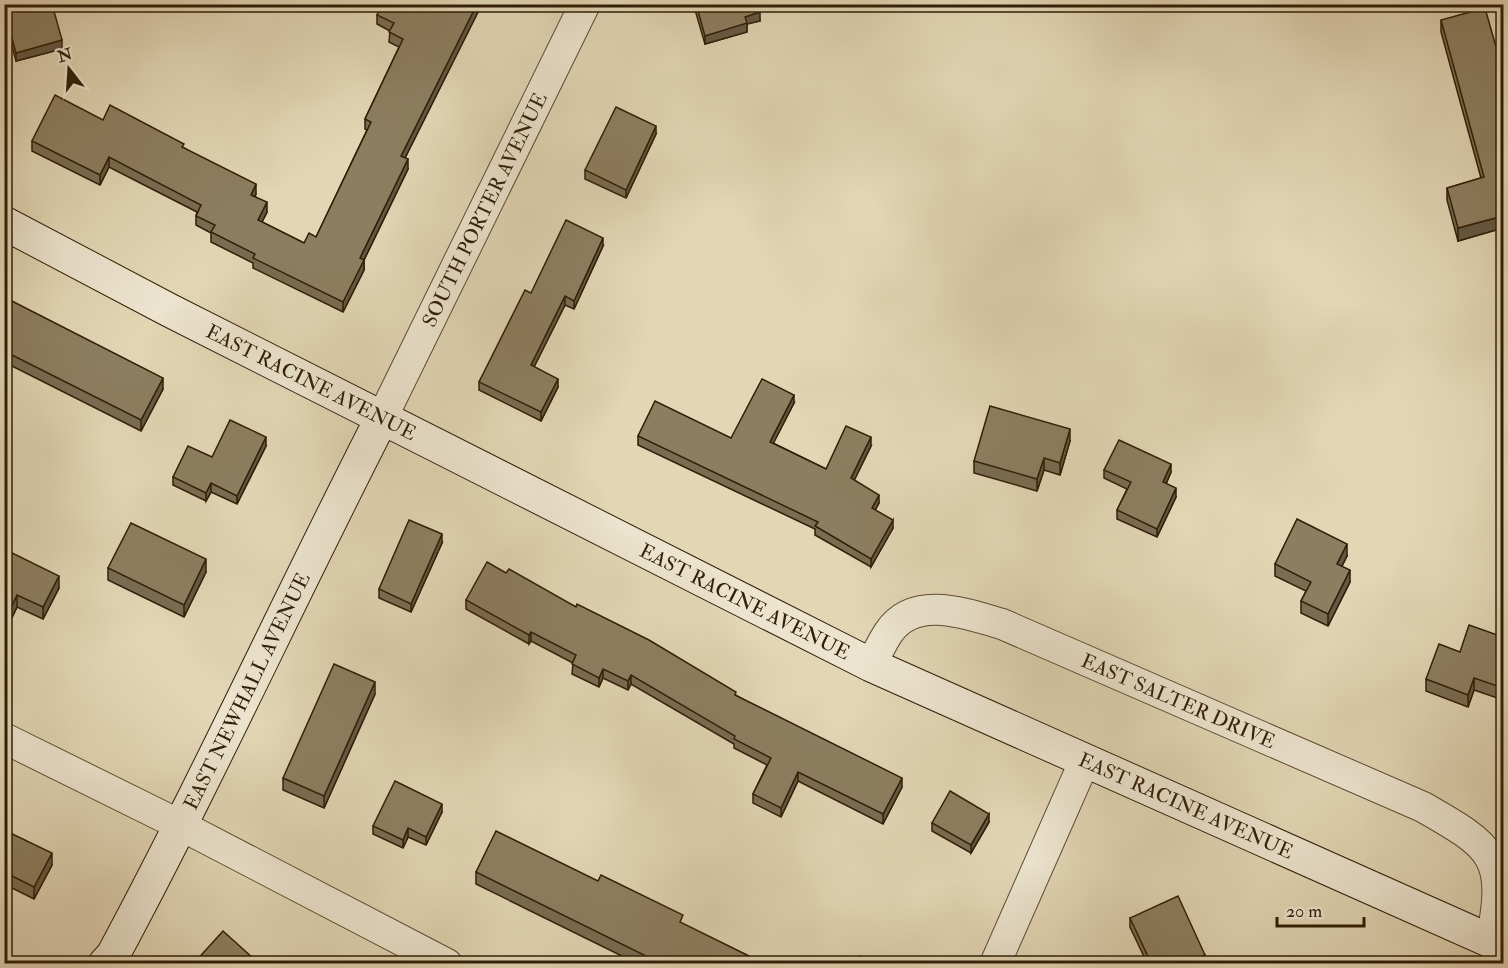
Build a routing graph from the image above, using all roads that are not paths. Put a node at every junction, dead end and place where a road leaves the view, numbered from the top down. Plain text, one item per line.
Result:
1 (585, 4) edge
2 (4, 223) edge
3 (383, 416) junction
4 (871, 665) junction
5 (4, 738) edge
6 (1085, 760) junction
7 (180, 825) junction
8 (1497, 944) edge
9 (105, 963) edge
10 (447, 963) edge
11 (995, 963) edge

1 - 3 street, SOUTH PORTER AVENUE
2 - 3 main road, EAST RACINE AVENUE
3 - 4 main road, EAST RACINE AVENUE
3 - 7 main road, EAST NEWHALL AVENUE
4 - 6 main road, EAST RACINE AVENUE
4 - 8 street, EAST SALTER DRIVE
5 - 7 street
6 - 8 main road, EAST RACINE AVENUE
6 - 11 street
7 - 9 main road, EAST NEWHALL AVENUE
7 - 10 street

